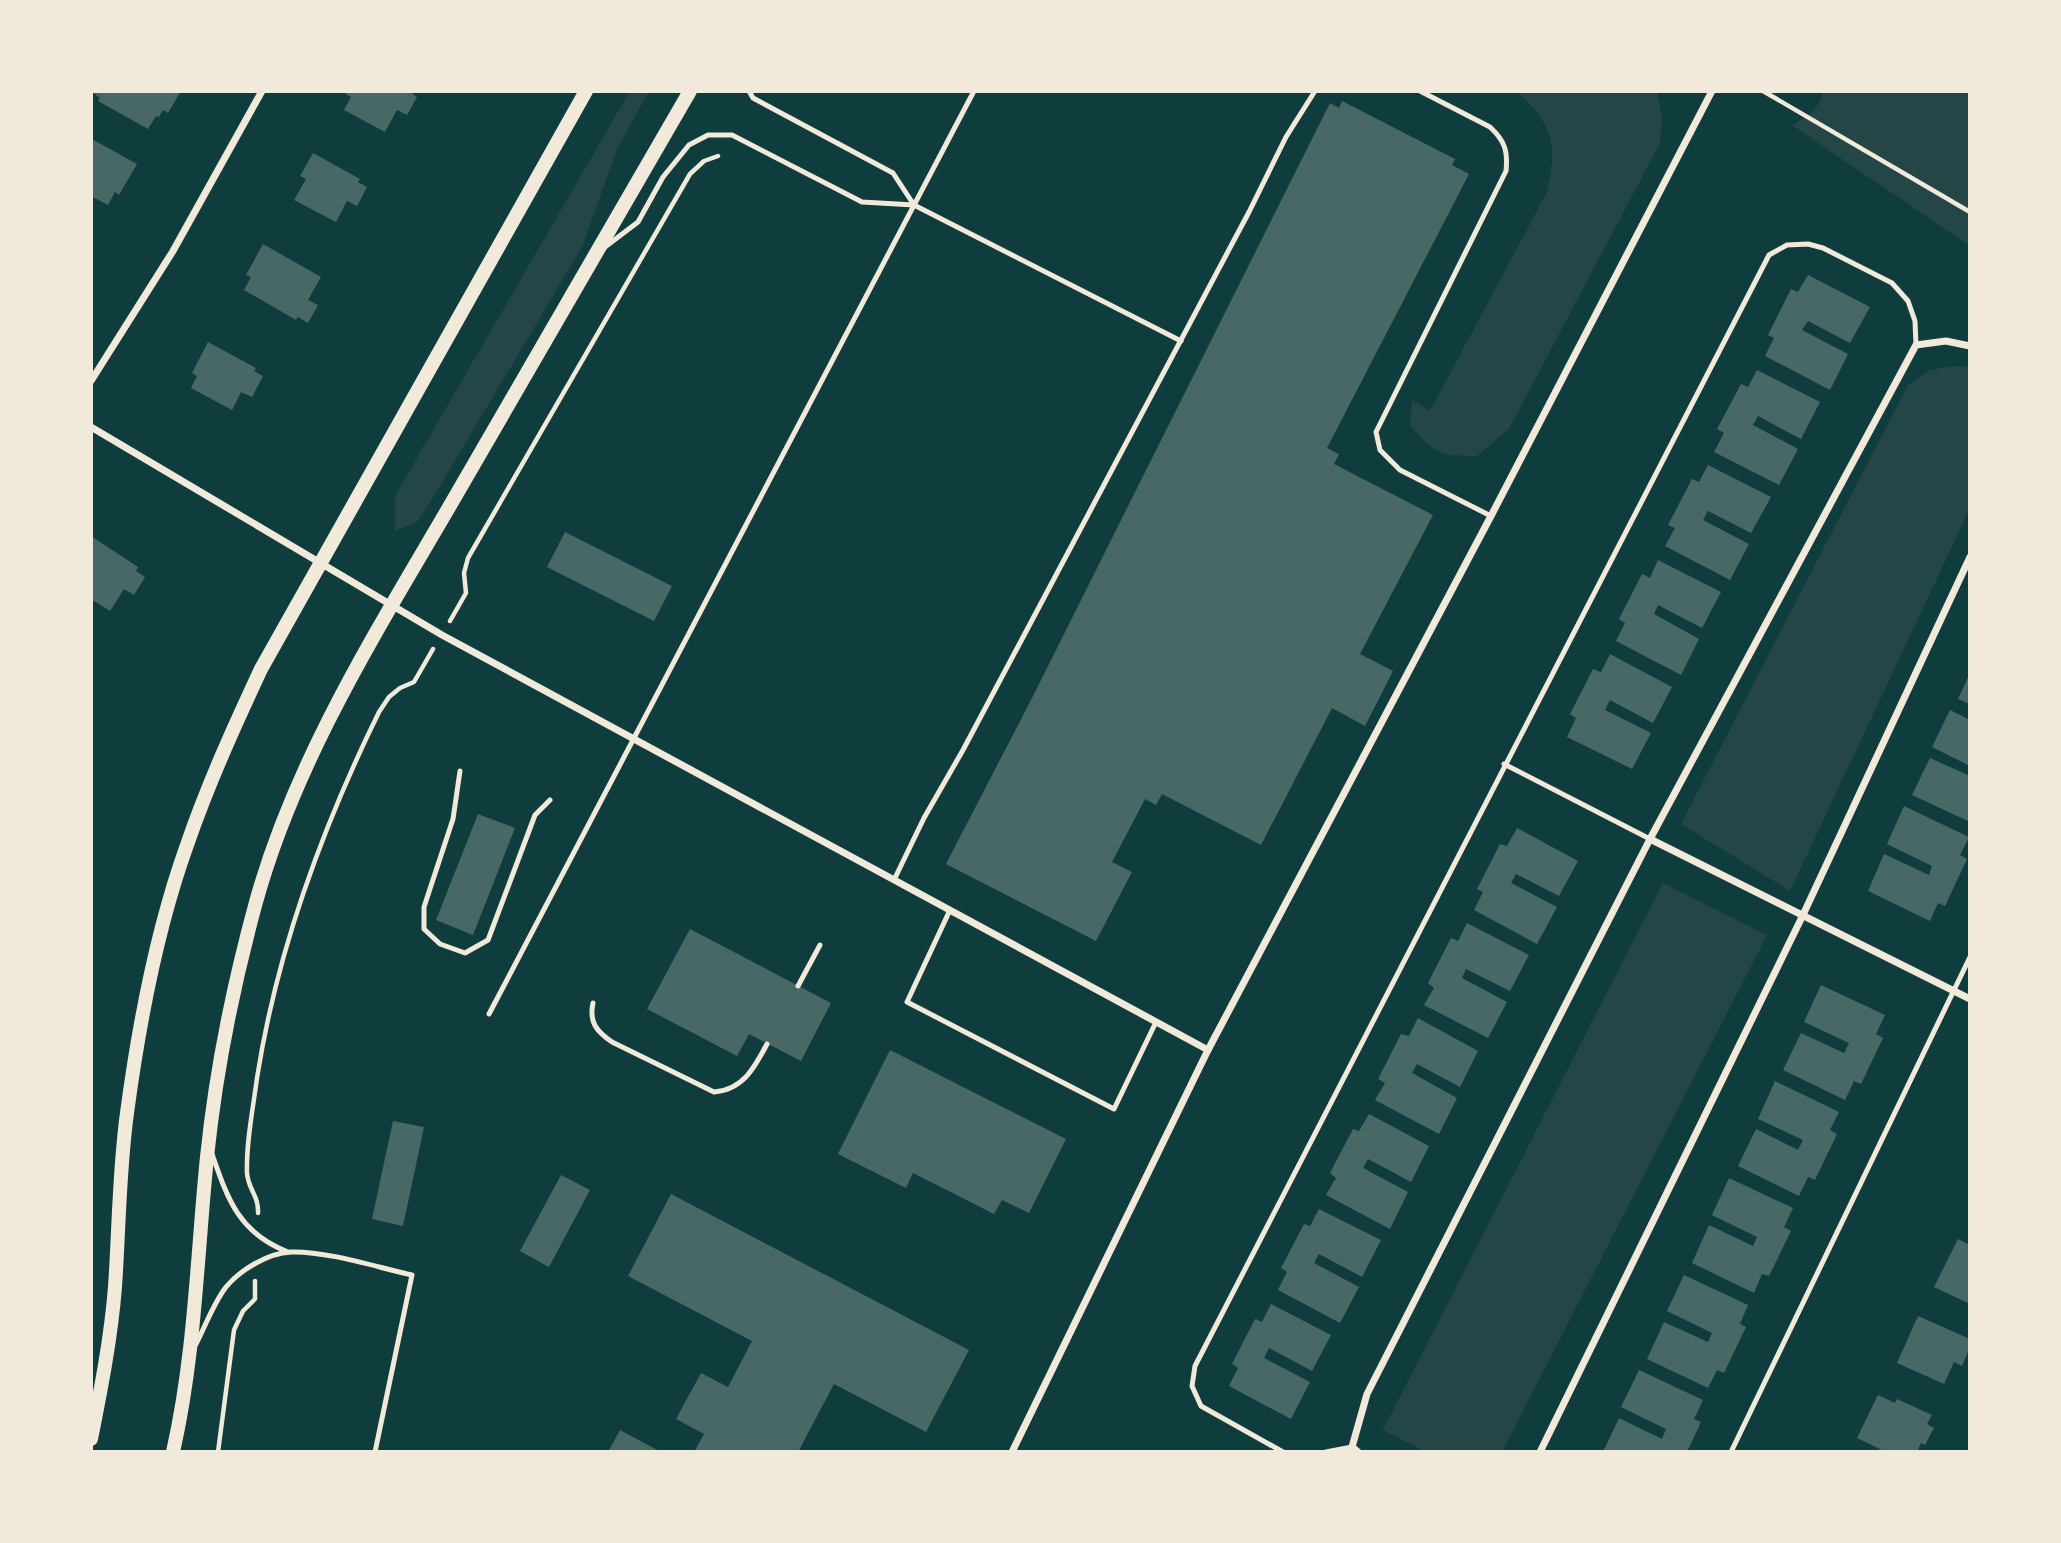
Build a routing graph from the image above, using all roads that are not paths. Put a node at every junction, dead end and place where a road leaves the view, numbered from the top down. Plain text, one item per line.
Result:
1 (262, 91) edge
2 (586, 91) edge
3 (690, 91) edge
4 (749, 91) edge
5 (974, 91) edge
6 (1315, 91) edge
7 (1420, 91) edge
8 (1712, 91) edge
9 (914, 205) junction
10 (595, 255) junction
11 (1181, 341) junction
12 (1916, 345) junction
13 (1970, 346) edge
14 (91, 381) edge
15 (91, 428) edge
16 (1491, 516) junction
17 (1970, 557) edge
18 (320, 564) junction
19 (391, 606) junction
20 (634, 738) junction
21 (1504, 764) junction
22 (460, 771) dead end
23 (550, 800) dead end
24 (1650, 839) junction
25 (894, 880) junction
26 (950, 911) junction
27 (1802, 917) junction
28 (820, 945) dead end
29 (1970, 957) edge
30 (798, 986) dead end
31 (1954, 991) junction
32 (1970, 999) edge
33 (593, 1003) dead end
34 (489, 1014) dead end
35 (1156, 1022) junction
36 (767, 1044) dead end
37 (1208, 1050) junction
38 (208, 1144) junction
39 (288, 1252) junction
40 (189, 1359) junction
41 (91, 1439) edge
42 (1355, 1450) edge
43 (173, 1452) edge
44 (375, 1452) edge
45 (1012, 1452) edge
46 (1283, 1452) edge
47 (1326, 1452) edge
48 (1540, 1452) edge
49 (1731, 1452) edge

1 - 14 street
2 - 18 main road
3 - 10 main road
4 - 9 lane
5 - 9 lane
6 - 11 lane
7 - 16 lane
8 - 16 street
9 - 10 lane
9 - 11 lane
9 - 20 lane
10 - 19 main road
11 - 25 lane
12 - 13 street
12 - 21 lane
12 - 24 street
15 - 18 street
16 - 37 street
17 - 27 street
18 - 19 street
18 - 41 main road
19 - 20 street
19 - 38 main road
20 - 25 street
20 - 34 lane
21 - 24 lane
21 - 46 lane
22 - 23 lane
24 - 27 street
24 - 42 street
25 - 26 street
26 - 35 street
26 - 35 lane
27 - 31 street
27 - 48 street
28 - 30 lane
29 - 31 lane
31 - 32 street
31 - 49 lane
33 - 36 lane
35 - 37 street
37 - 45 street
38 - 39 lane
38 - 40 main road
39 - 40 lane
39 - 44 lane
40 - 43 main road
42 - 47 lane

